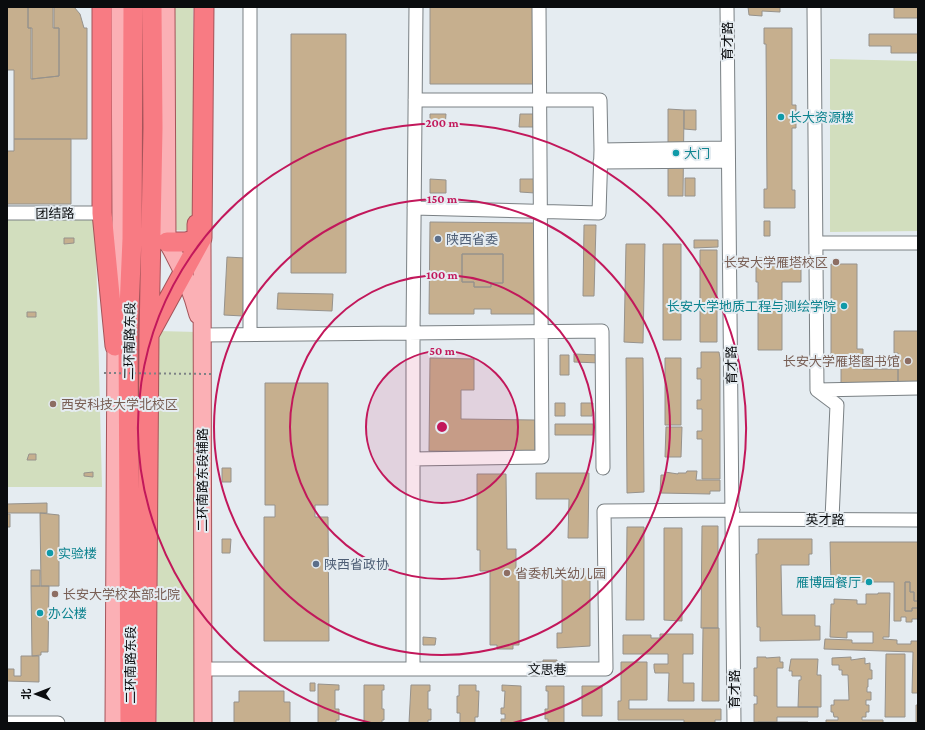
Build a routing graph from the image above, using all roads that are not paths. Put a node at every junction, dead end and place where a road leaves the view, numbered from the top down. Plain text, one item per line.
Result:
1 (102, 7) edge
2 (120, 7) edge
3 (134, 7) edge
4 (152, 7) edge
5 (166, 7) edge
6 (197, 7) edge
7 (204, 7) edge
8 (250, 7) edge
9 (416, 7) edge
10 (539, 7) edge
11 (726, 7) edge
12 (814, 7) edge
13 (415, 100) junction
14 (540, 101) junction
15 (727, 148) junction
16 (600, 156) junction
17 (728, 161) junction
18 (414, 208) junction
19 (540, 211) junction
20 (7, 213) edge
21 (102, 213) junction
22 (150, 213) junction
23 (202, 238) junction
24 (167, 242) junction
25 (816, 243) junction
26 (918, 243) edge
27 (182, 273) junction
28 (541, 332) junction
29 (413, 333) junction
30 (250, 334) junction
31 (202, 335) junction
32 (149, 336) junction
33 (116, 346) junction
34 (918, 388) edge
35 (817, 390) junction
36 (413, 459) junction
37 (603, 468) dead end
38 (733, 515) junction
39 (832, 519) junction
40 (918, 520) edge
41 (202, 669) junction
42 (413, 669) junction
43 (7, 723) edge
44 (58, 723) edge
45 (114, 723) edge
46 (130, 723) edge
47 (146, 723) edge
48 (203, 723) edge
49 (734, 723) edge

1 - 21 highway
2 - 33 main road
3 - 46 highway, 二环南路东段
4 - 22 highway, 二环南路东段
5 - 24 main road
6 - 24 highway
7 - 23 highway
8 - 30 street
9 - 13 street
10 - 14 street
11 - 15 street, 育才路
12 - 25 street
13 - 14 street
13 - 18 street
14 - 16 street
14 - 19 street
15 - 16 street
15 - 17 street, 育才路
16 - 17 street
16 - 19 street
17 - 38 street, 育才路
18 - 19 street
18 - 29 street
19 - 28 street
20 - 21 street, 团结路
21 - 33 highway
22 - 24 main road
22 - 32 highway, 二环南路东段
23 - 27 highway
23 - 31 main road, 二环南路东段辅路
24 - 27 main road
25 - 26 street
25 - 35 street
27 - 31 main road
27 - 32 highway
28 - 29 street
28 - 36 street
28 - 37 street
29 - 30 street
29 - 36 street
30 - 31 street
31 - 41 main road, 二环南路东段辅路
32 - 47 highway, 二环南路东段
33 - 45 main road
34 - 35 street
35 - 39 street
36 - 42 street
38 - 39 street, 英才路
38 - 42 street, 文思巷
38 - 49 street, 育才路
39 - 40 street, 英才路
41 - 42 street, 文思巷
41 - 48 main road, 二环南路东段辅路
43 - 44 street

